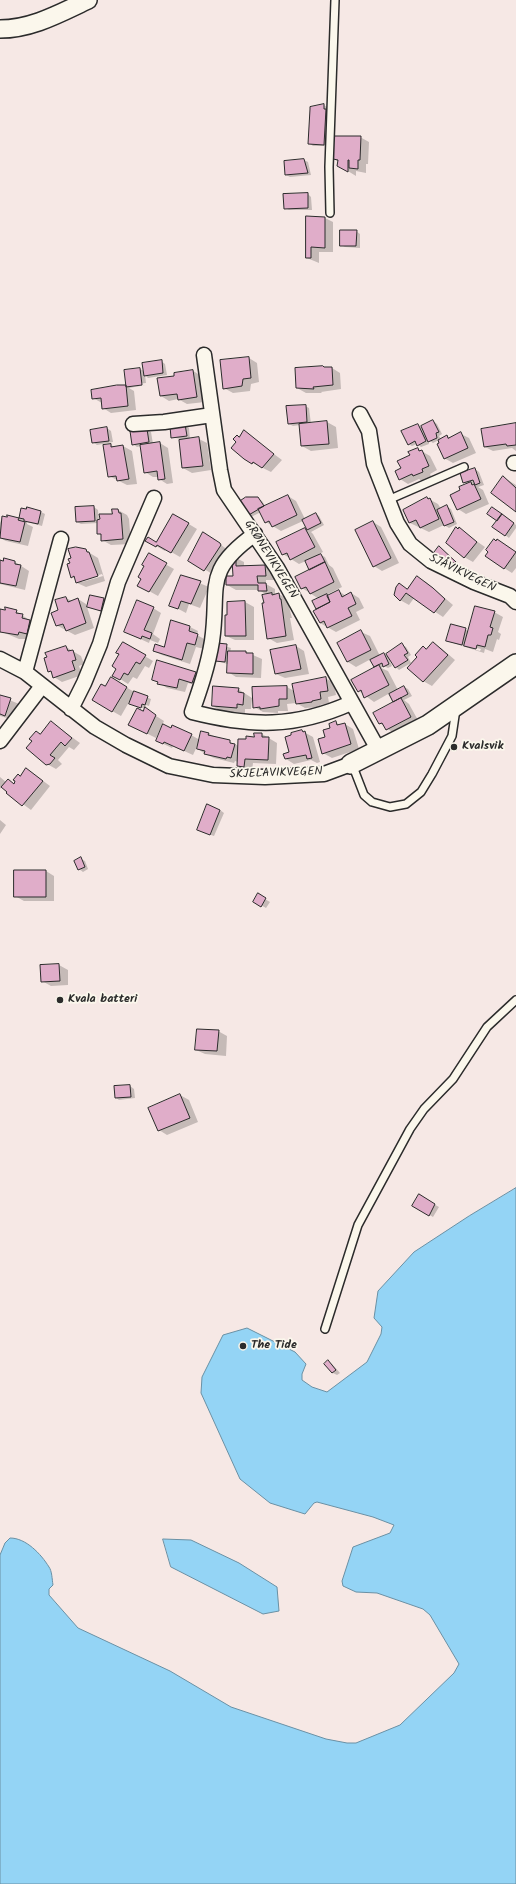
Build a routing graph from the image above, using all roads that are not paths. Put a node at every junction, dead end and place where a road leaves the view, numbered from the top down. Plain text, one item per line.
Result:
1 (88, 0) edge
2 (336, 0) edge
3 (0, 29) edge
4 (330, 214) dead end
5 (204, 355) dead end
6 (360, 414) dead end
7 (212, 415) junction
8 (133, 424) dead end
9 (464, 467) dead end
10 (154, 498) dead end
11 (388, 500) junction
12 (255, 534) junction
13 (61, 539) dead end
14 (516, 602) edge
15 (0, 659) edge
16 (516, 664) edge
17 (25, 672) junction
18 (42, 686) junction
19 (351, 703) junction
20 (457, 705) junction
21 (71, 709) junction
22 (0, 741) edge
23 (379, 751) junction
24 (351, 764) junction
25 (516, 1000) edge
26 (325, 1329) dead end

1 - 3 street
2 - 4 lane
5 - 7 street, GRØNEVIKVEGEN
6 - 11 street, SJÅVIKVEGEN
7 - 8 street
7 - 12 street, GRØNEVIKVEGEN
9 - 11 lane
10 - 21 street
11 - 14 street, SJÅVIKVEGEN
12 - 19 street, GRØNEVIKVEGEN
12 - 19 street
13 - 17 street
15 - 17 street, SKJELAVIKVEGEN
16 - 20 main road, SKJELAVIKVEGEN
17 - 18 street, SKJELAVIKVEGEN
18 - 21 street, SKJELAVIKVEGEN
18 - 22 street
19 - 23 street, GRØNEVIKVEGEN
20 - 23 main road, SKJELAVIKVEGEN
20 - 24 lane
21 - 24 street, SKJELAVIKVEGEN
23 - 24 main road, SKJELAVIKVEGEN
25 - 26 lane

